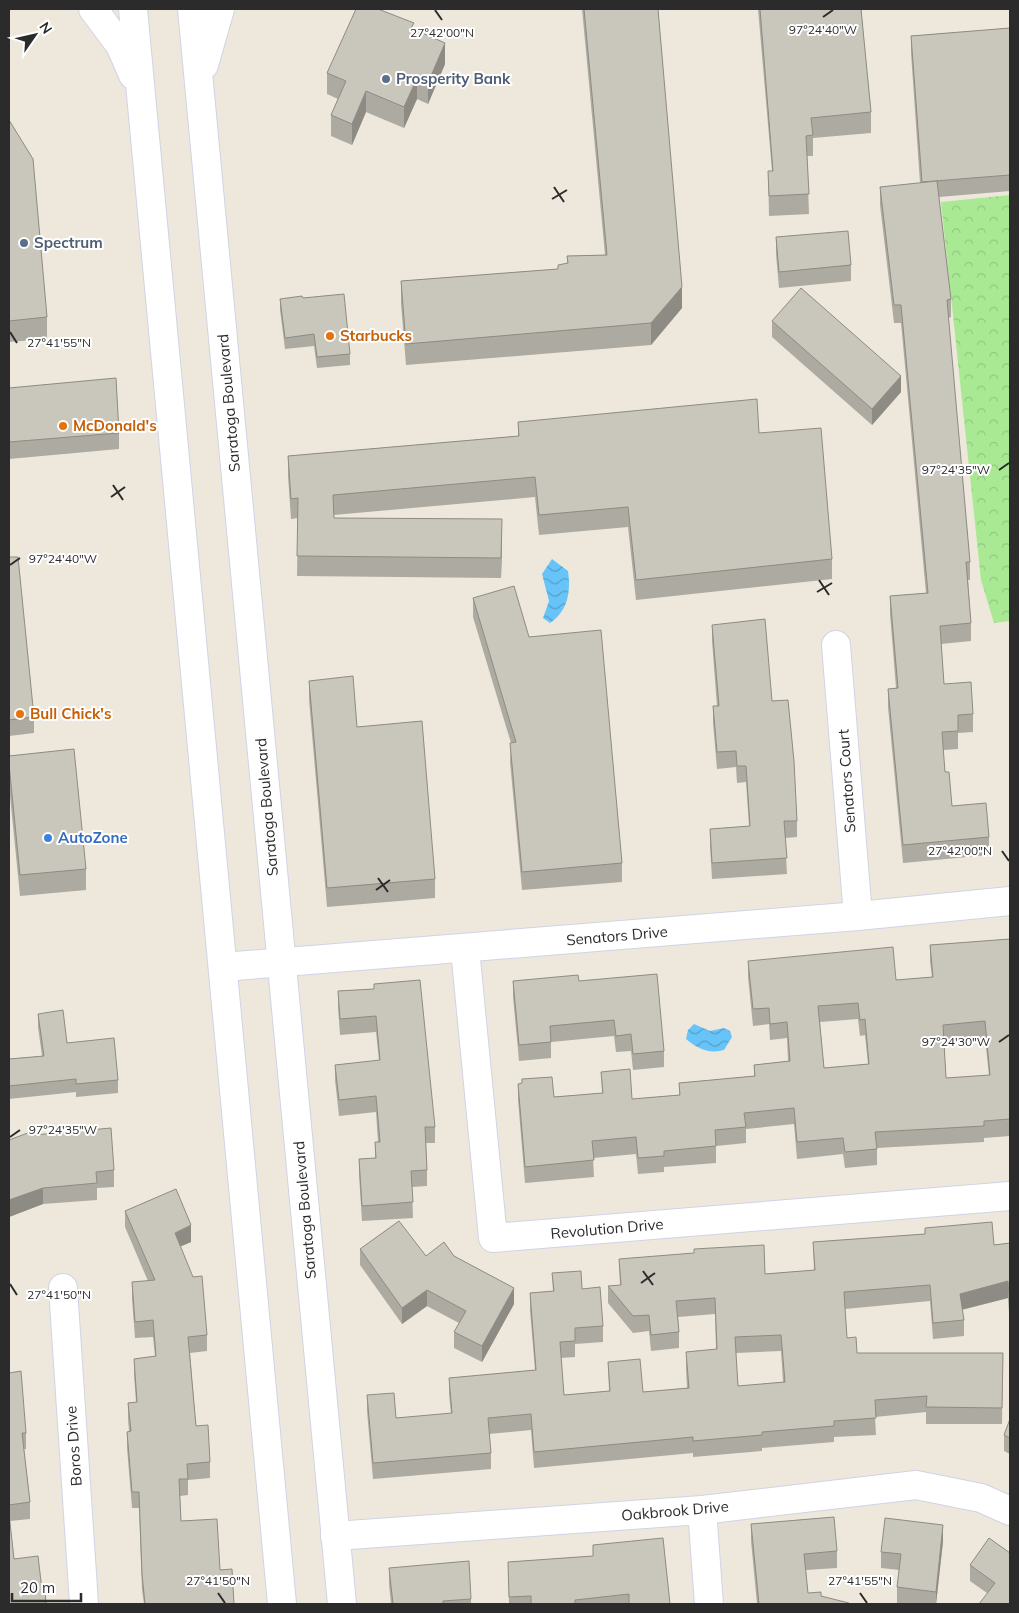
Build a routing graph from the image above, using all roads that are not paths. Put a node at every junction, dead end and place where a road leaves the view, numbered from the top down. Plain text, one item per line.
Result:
1 (93, 9) edge
2 (133, 9) edge
3 (192, 9) edge
4 (220, 9) edge
5 (199, 86) junction
6 (141, 94) junction
7 (836, 646) dead end
8 (1010, 901) edge
9 (858, 916) junction
10 (465, 948) junction
11 (282, 963) junction
12 (223, 968) junction
13 (1010, 1196) edge
14 (63, 1288) dead end
15 (702, 1510) junction
16 (1010, 1511) edge
17 (335, 1536) junction
18 (84, 1604) edge
19 (282, 1604) edge
20 (342, 1604) edge
21 (709, 1604) edge

1 - 6 main road
2 - 6 main road
3 - 5 main road, Saratoga Boulevard
4 - 5 main road
5 - 11 main road, Saratoga Boulevard
6 - 12 main road
7 - 9 main road, Senators Court
8 - 9 main road, Senators Drive
9 - 10 main road, Senators Drive
10 - 11 main road, Senators Drive
10 - 13 main road, Revolution Drive
11 - 12 main road, Senators Drive
11 - 17 main road, Saratoga Boulevard
12 - 19 main road
14 - 18 main road, Boros Drive
15 - 16 main road, Oakbrook Drive
15 - 17 main road, Oakbrook Drive
15 - 21 main road
17 - 20 main road, Saratoga Boulevard

